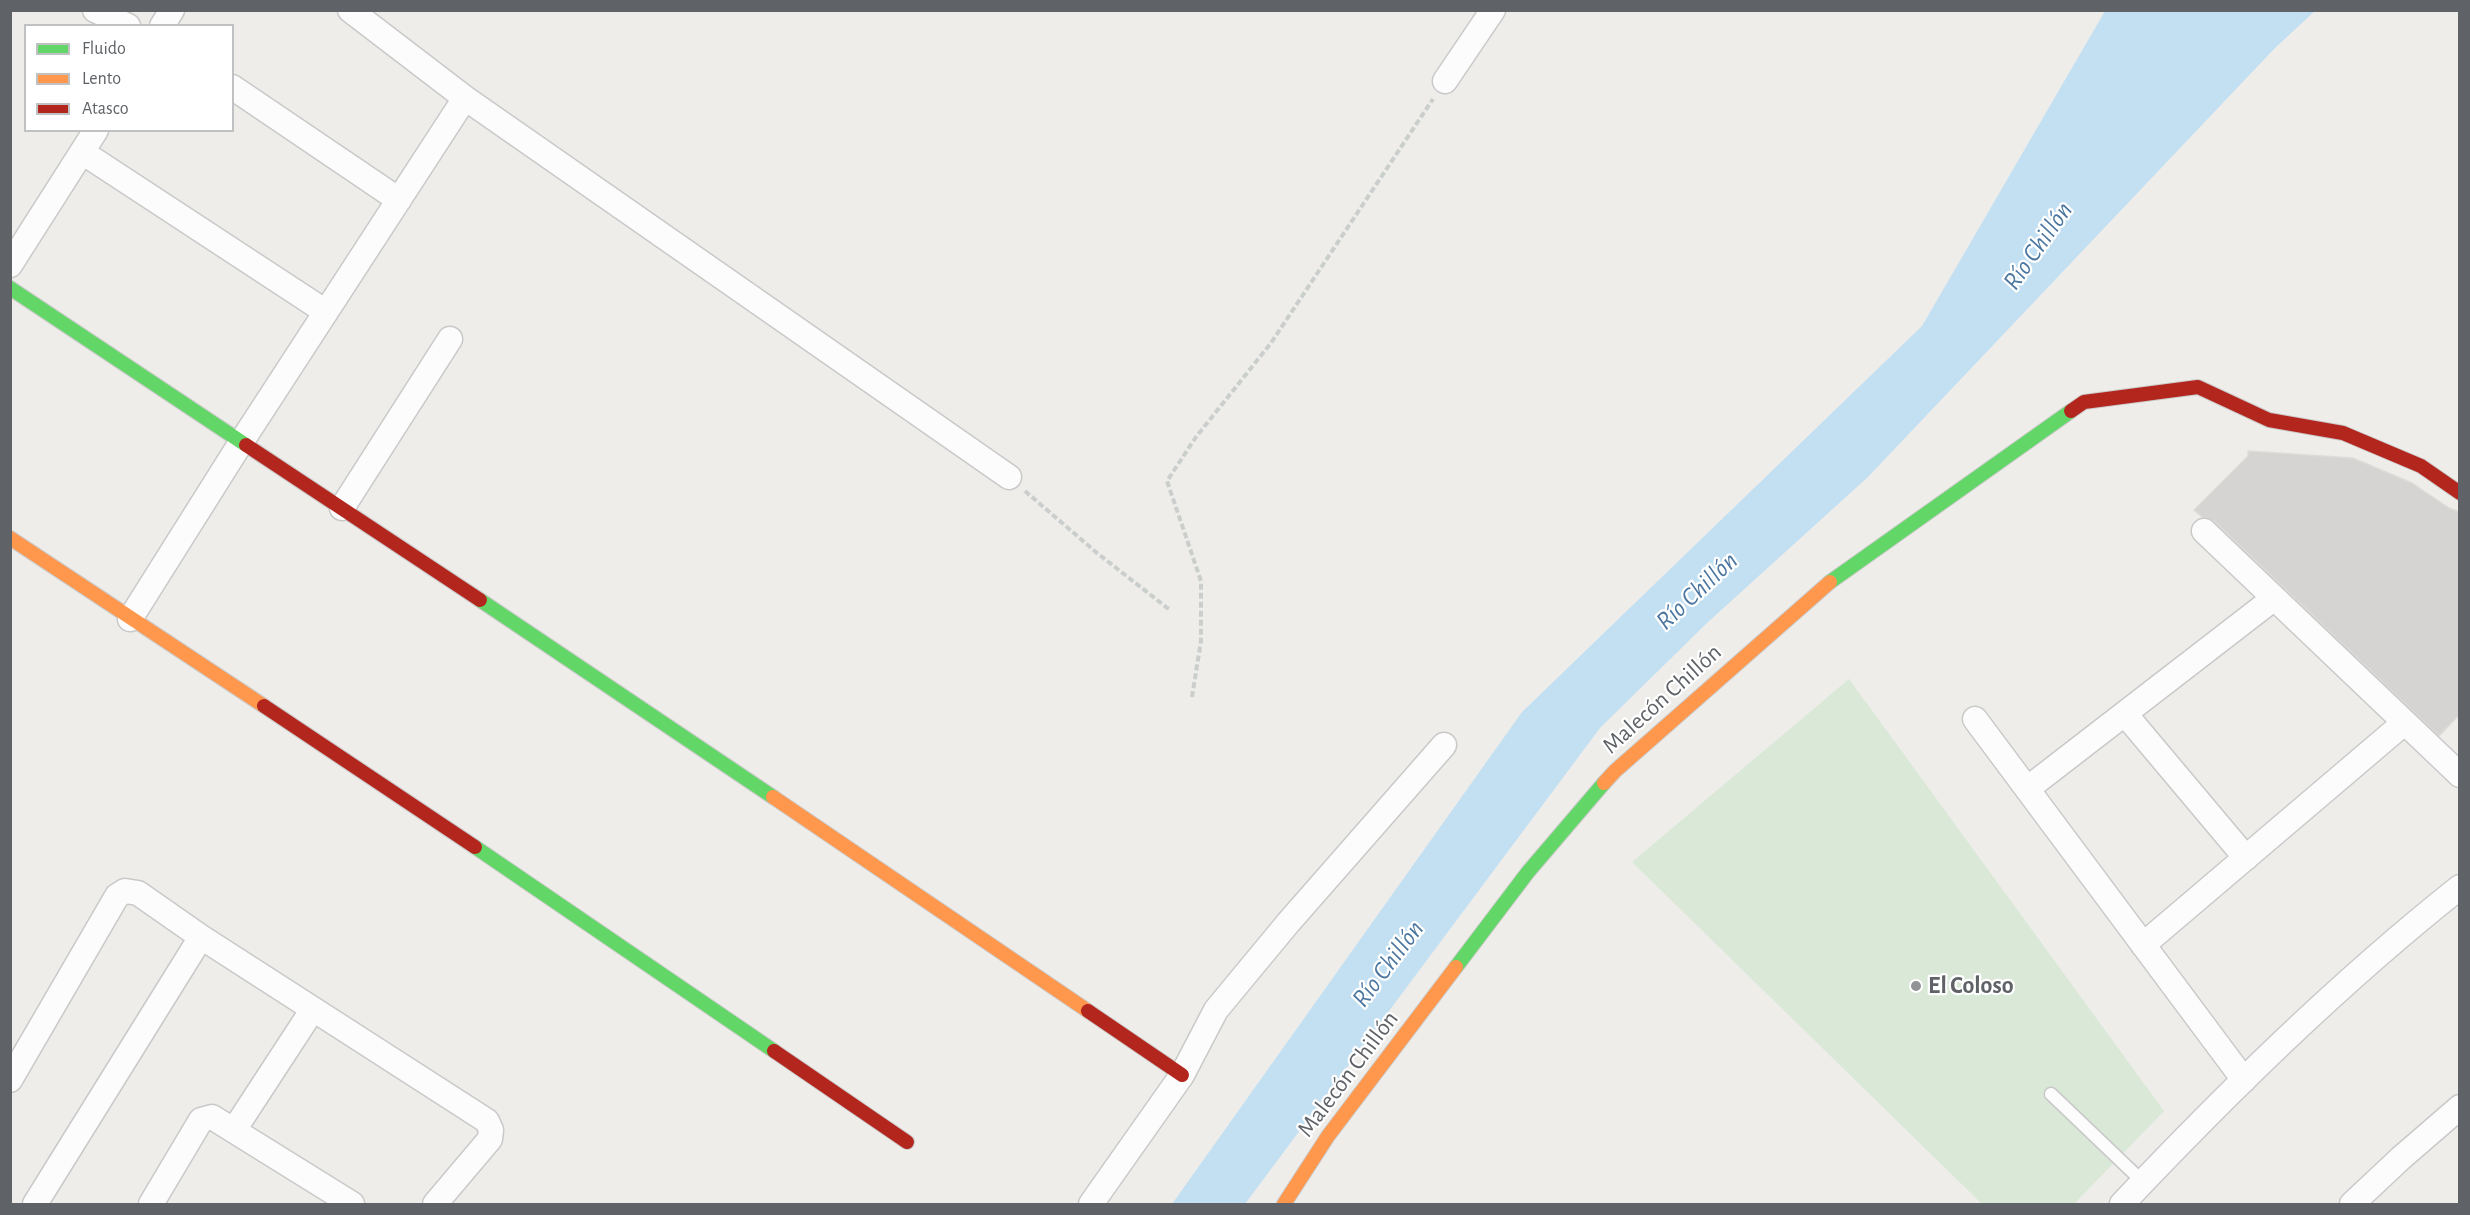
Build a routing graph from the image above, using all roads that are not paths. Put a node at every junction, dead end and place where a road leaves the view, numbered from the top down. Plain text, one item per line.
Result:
1 (95, 10) edge
2 (172, 10) edge
3 (350, 10) edge
4 (1493, 10) edge
5 (124, 24) edge
6 (163, 24) edge
7 (1445, 81) road end
8 (234, 88) edge
9 (465, 98) junction
10 (95, 132) edge
11 (82, 152) junction
12 (399, 200) junction
13 (10, 265) edge
14 (10, 288) edge
15 (326, 312) junction
16 (450, 339) dead end
17 (242, 441) junction
18 (1009, 477) road end
19 (2460, 493) edge
20 (342, 508) junction
21 (2204, 531) dead end
22 (10, 538) edge
23 (2273, 599) junction
24 (130, 619) junction
25 (2125, 714) junction
26 (1975, 719) dead end
27 (2404, 723) junction
28 (1444, 745) dead end
29 (2460, 775) edge
30 (2027, 789) junction
31 (2246, 858) junction
32 (2460, 887) edge
33 (201, 938) junction
34 (2143, 945) junction
35 (313, 1009) junction
36 (1182, 1075) junction
37 (10, 1080) edge
38 (2244, 1080) junction
39 (2051, 1094) dead end
40 (2460, 1107) edge
41 (234, 1130) junction
42 (907, 1142) dead end
43 (2144, 1182) junction
44 (344, 1203) edge
45 (1092, 1203) edge
46 (35, 1204) edge
47 (151, 1204) edge
48 (435, 1204) edge
49 (1284, 1204) edge
50 (2122, 1204) edge
51 (2352, 1204) edge

1 - 5 street
2 - 6 street
3 - 9 street
4 - 7 street
8 - 12 street
9 - 12 street
9 - 18 street
10 - 11 street
11 - 13 street
11 - 15 street
12 - 15 street
14 - 17 street
15 - 17 street
16 - 20 street
17 - 20 street
17 - 24 street
19 - 49 street, Malecón Chillón
20 - 36 street
21 - 23 street
22 - 24 street
23 - 25 street
23 - 27 street
24 - 42 street
25 - 30 street
25 - 31 street
26 - 30 street
27 - 29 street
27 - 31 street
28 - 36 street
30 - 34 street
31 - 34 street
32 - 38 street
33 - 35 street
33 - 37 street
33 - 46 street
34 - 38 street
35 - 41 street
35 - 48 street
36 - 45 street
38 - 43 street
39 - 43 lane
40 - 51 street
41 - 44 street
41 - 47 street
43 - 50 street

